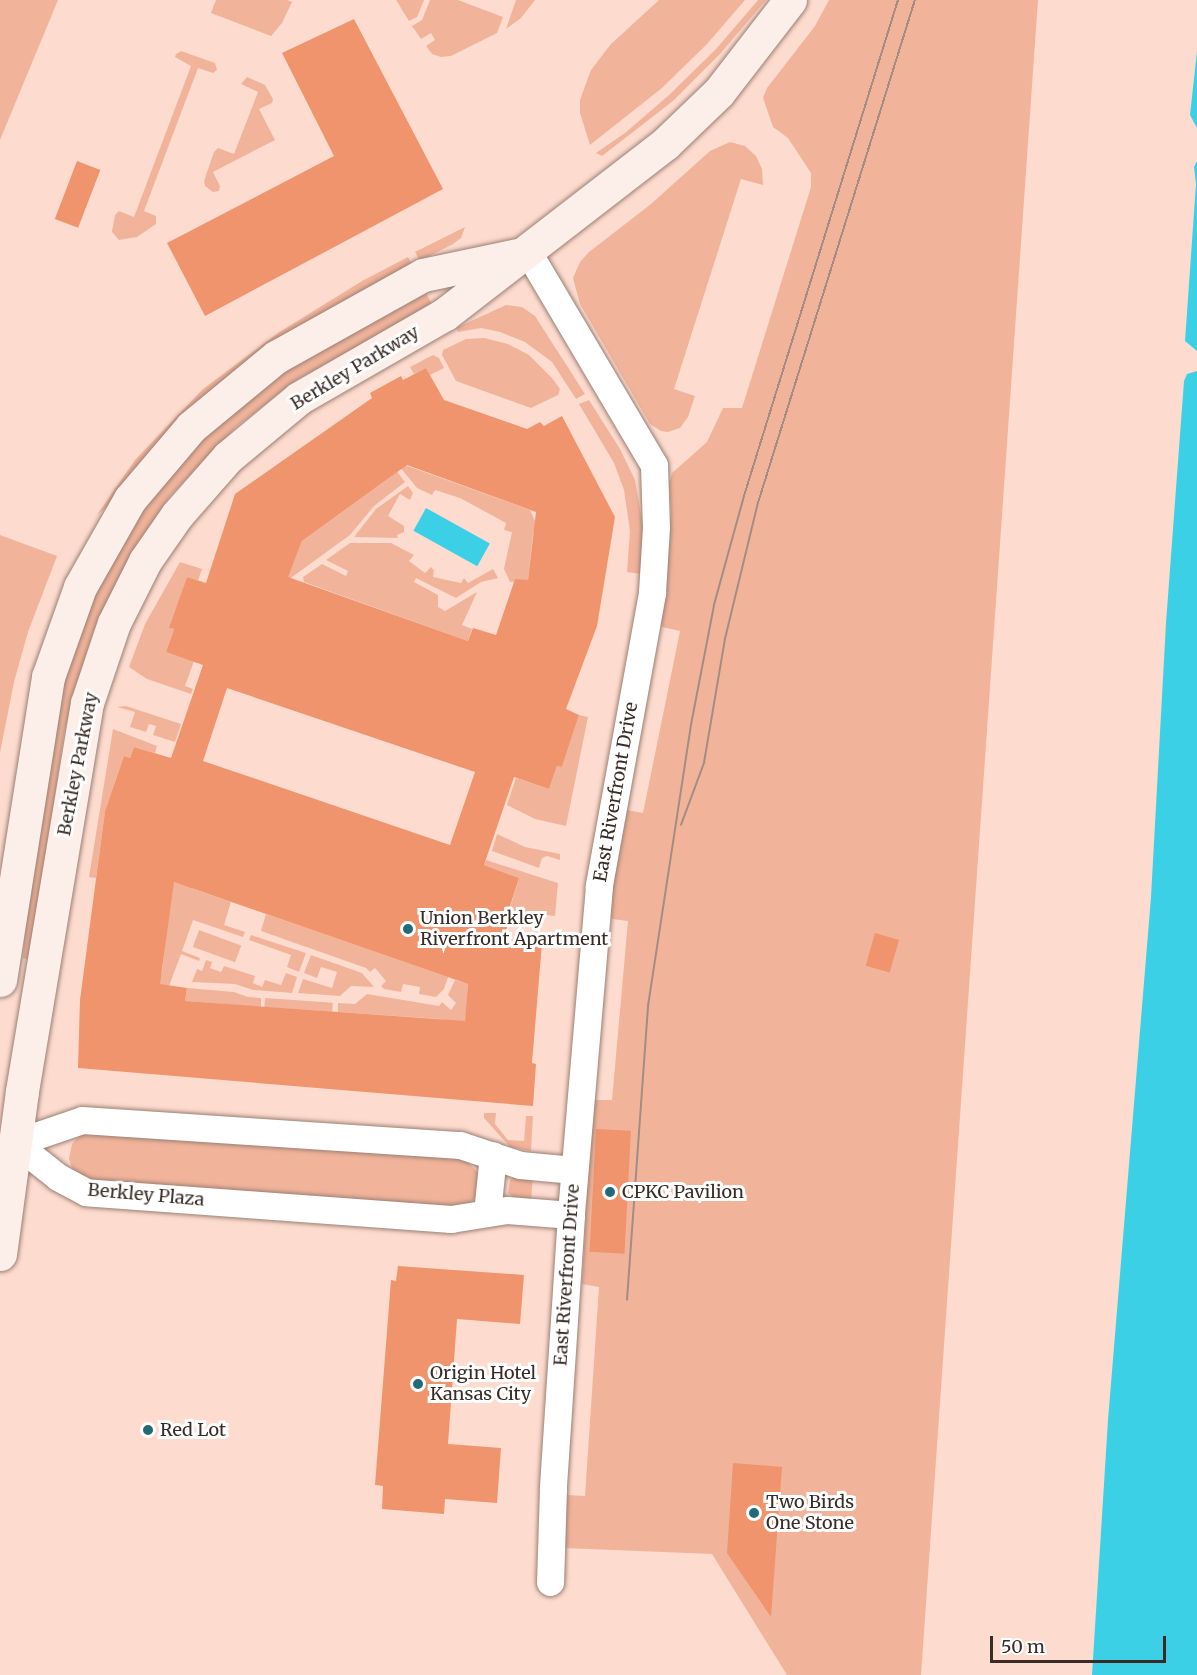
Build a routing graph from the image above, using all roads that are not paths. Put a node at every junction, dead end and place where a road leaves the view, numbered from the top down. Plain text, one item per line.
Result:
1 (790, 0) edge
2 (528, 252) junction
3 (0, 980) edge
4 (7, 1142) edge
5 (493, 1155) junction
6 (574, 1170) junction
7 (487, 1213) junction
8 (571, 1215) junction
9 (0, 1254) edge
10 (550, 1582) dead end

1 - 2 main road, Berkley Parkway
2 - 3 main road, Berkley Parkway
2 - 4 main road, Berkley Parkway
2 - 6 street, East Riverfront Drive
4 - 5 street
4 - 7 street, Berkley Plaza
4 - 9 main road, Berkley Parkway
5 - 6 street
5 - 7 street
6 - 8 street, East Riverfront Drive
7 - 8 street, Berkley Plaza
8 - 10 street, East Riverfront Drive

